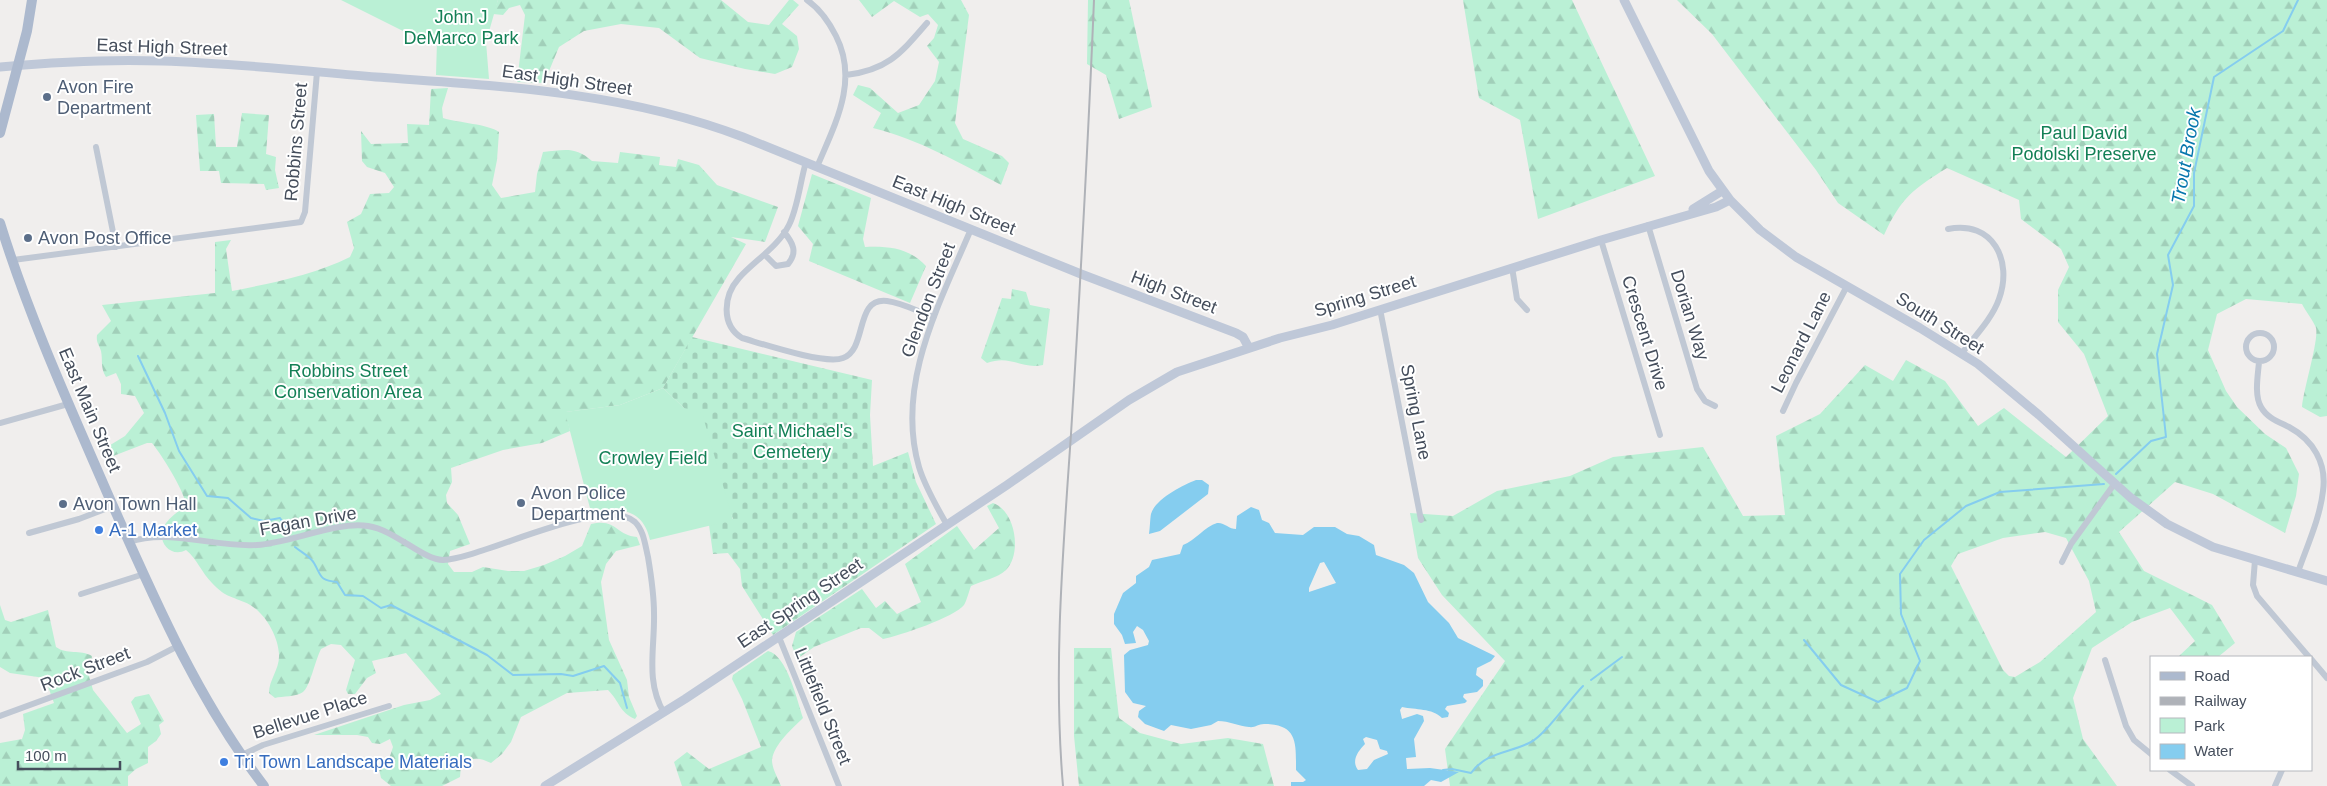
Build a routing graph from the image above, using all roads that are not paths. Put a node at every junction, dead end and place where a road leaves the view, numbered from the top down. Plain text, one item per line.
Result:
1 (32, 0) edge
2 (807, 0) edge
3 (1624, 0) edge
4 (927, 23) dead end
5 (18, 65) junction
6 (0, 67) edge
7 (317, 72) junction
8 (846, 75) junction
9 (2, 122) edge
10 (0, 133) edge
11 (96, 147) dead end
12 (806, 162) junction
13 (817, 167) junction
14 (1722, 191) junction
15 (1730, 200) junction
16 (1686, 214) junction
17 (0, 223) edge
18 (1648, 226) junction
19 (1948, 229) dead end
20 (971, 230) junction
21 (784, 232) junction
22 (1601, 240) junction
23 (116, 247) junction
24 (764, 255) junction
25 (13, 260) junction
26 (1512, 267) junction
27 (1081, 274) joint
28 (1847, 286) junction
29 (1380, 309) junction
30 (1527, 310) dead end
31 (934, 318) junction
32 (1249, 348) junction
33 (1962, 353) junction
34 (2258, 362) junction
35 (68, 404) junction
36 (1715, 406) dead end
37 (1783, 411) dead end
38 (0, 423) edge
39 (1660, 435) dead end
40 (1070, 442) joint
41 (2115, 483) junction
42 (113, 506) junction
43 (1421, 520) dead end
44 (947, 525) junction
45 (29, 533) dead end
46 (129, 542) junction
47 (2255, 560) junction
48 (2062, 562) dead end
49 (2298, 572) junction
50 (144, 574) junction
51 (2327, 581) edge
52 (81, 594) dead end
53 (778, 637) junction
54 (178, 646) junction
55 (2308, 656) edge
56 (2105, 660) dead end
57 (2312, 660) edge
58 (2327, 678) edge
59 (389, 706) dead end
60 (664, 713) junction
61 (0, 716) edge
62 (2150, 753) edge
63 (242, 755) junction
64 (2171, 771) edge
65 (2282, 771) edge
66 (264, 786) edge
67 (545, 786) edge
68 (839, 786) edge
69 (2192, 786) edge
70 (2275, 786) edge

1 - 5 main road
2 - 8 street
3 - 14 main road, South Street
4 - 8 street
5 - 6 main road, East High Street
5 - 7 main road, East High Street
5 - 9 main road
7 - 12 main road, East High Street
7 - 23 street, Robbins Street
8 - 13 street
9 - 10 main road
11 - 23 street
12 - 13 main road, East High Street
12 - 21 street
13 - 20 main road, East High Street
14 - 15 main road, South Street
14 - 16 main road, Spring Street
15 - 16 main road, Spring Street
15 - 28 main road, South Street
16 - 18 main road, Spring Street
17 - 25 main road, East Main Street
18 - 22 main road, Spring Street
18 - 36 street, Dorian Way
19 - 33 street
20 - 27 main road, East High Street
20 - 31 street, Glendon Street
21 - 24 street
21 - 24 street
22 - 26 main road, Spring Street
22 - 39 street, Crescent Drive
23 - 25 street, Robbins Street
24 - 31 street
25 - 35 main road, East Main Street
26 - 29 main road, Spring Street
26 - 30 street
27 - 32 main road, High Street
28 - 33 main road, South Street
28 - 37 street, Leonard Lane
29 - 32 main road, Spring Street
29 - 43 street, Spring Lane
31 - 44 street, Glendon Street
32 - 40 main road, Spring Street
33 - 41 main road, South Street
34 - 34 street
34 - 49 street
35 - 38 street
35 - 42 main road, East Main Street
40 - 44 main road, East Spring Street
41 - 47 main road, South Street
41 - 48 street
42 - 45 street
42 - 46 main road, East Main Street
44 - 53 main road, East Spring Street
46 - 50 main road, East Main Street
46 - 60 street, Fagan Drive
47 - 49 main road, South Street
47 - 55 street
49 - 51 main road, South Street
50 - 52 street
50 - 54 main road, East Main Street
53 - 60 main road, East Spring Street
53 - 68 street, Littlefield Street
54 - 61 street, Rock Street
54 - 63 main road, East Main Street
56 - 62 street
57 - 58 street
59 - 63 street, Bellevue Place
60 - 67 main road, East Spring Street
63 - 66 main road, East Main Street
64 - 69 street
65 - 70 street

